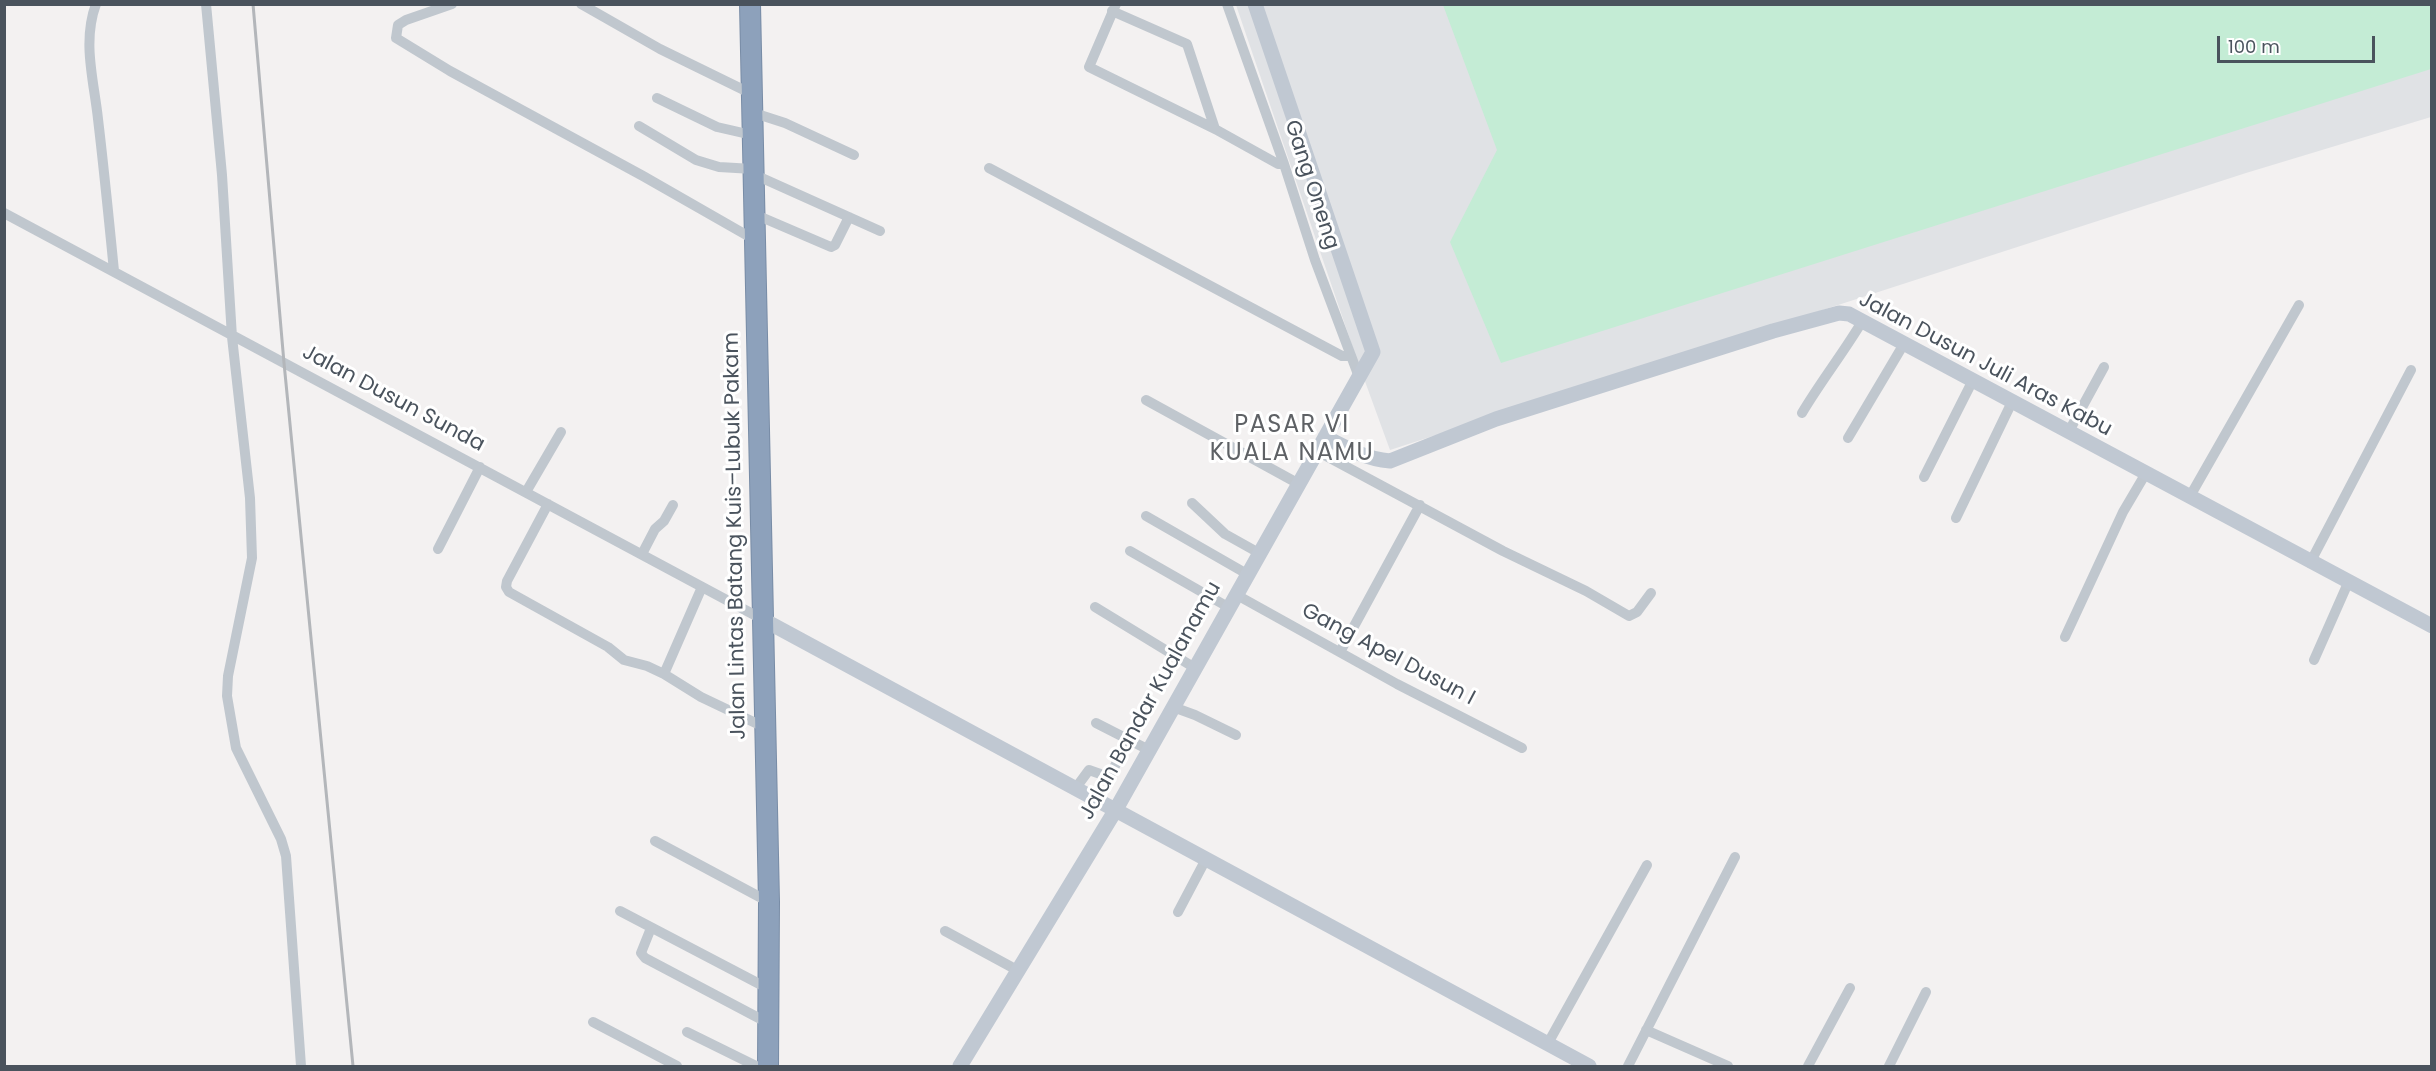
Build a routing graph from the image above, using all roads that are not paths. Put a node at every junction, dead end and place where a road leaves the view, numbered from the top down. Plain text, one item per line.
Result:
1 (96, 4) edge
2 (206, 4) edge
3 (452, 4) edge
4 (581, 4) edge
5 (750, 4) edge
6 (1227, 4) edge
7 (1255, 4) edge
8 (1114, 8) edge
9 (657, 98) dead end
10 (752, 103) junction
11 (639, 126) dead end
12 (1215, 129) junction
13 (752, 135) junction
14 (854, 154) dead end
15 (1284, 164) junction
16 (989, 168) dead end
17 (753, 171) junction
18 (4, 213) edge
19 (754, 214) junction
20 (849, 217) junction
21 (880, 231) dead end
22 (755, 240) junction
23 (114, 271) junction
24 (2299, 305) dead end
25 (1863, 320) junction
26 (232, 337) junction
27 (1905, 342) junction
28 (1350, 356) junction
29 (2104, 367) dead end
30 (2411, 370) dead end
31 (1359, 377) junction
32 (1973, 380) junction
33 (1146, 400) dead end
34 (2012, 402) junction
35 (1802, 413) dead end
36 (561, 432) dead end
37 (2068, 433) junction
38 (1848, 438) dead end
39 (1321, 444) junction
40 (1359, 454) junction
41 (480, 467) junction
42 (1351, 468) junction
43 (2146, 473) junction
44 (1924, 477) dead end
45 (1299, 484) junction
46 (526, 492) junction
47 (2189, 498) junction
48 (1192, 503) dead end
49 (548, 504) junction
50 (673, 505) dead end
51 (1420, 505) junction
52 (1146, 516) dead end
53 (1956, 518) dead end
54 (438, 549) dead end
55 (1130, 551) dead end
56 (1259, 553) junction
57 (642, 555) junction
58 (2310, 563) junction
59 (1247, 574) junction
60 (2348, 583) junction
61 (702, 587) junction
62 (1651, 593) dead end
63 (1232, 600) junction
64 (1095, 607) dead end
65 (762, 619) junction
66 (2432, 627) edge
67 (2065, 637) dead end
68 (1340, 652) junction
69 (2314, 660) dead end
70 (1195, 668) junction
71 (664, 674) junction
72 (1173, 707) junction
73 (1096, 723) dead end
74 (764, 727) junction
75 (1236, 735) dead end
76 (1129, 740) junction
77 (1522, 748) dead end
78 (1149, 750) junction
79 (1118, 762) junction
80 (1137, 772) junction
81 (1076, 789) junction
82 (1115, 811) junction
83 (655, 841) dead end
84 (1735, 857) dead end
85 (1206, 859) junction
86 (1647, 866) dead end
87 (769, 902) junction
88 (620, 911) dead end
89 (1178, 912) dead end
90 (651, 928) junction
91 (945, 931) dead end
92 (1017, 970) junction
93 (1850, 988) dead end
94 (770, 989) junction
95 (1926, 992) dead end
96 (592, 1022) dead end
97 (770, 1024) junction
98 (1646, 1030) junction
99 (687, 1032) dead end
100 (1547, 1045) junction
101 (301, 1066) edge
102 (676, 1066) edge
103 (756, 1066) edge
104 (768, 1066) edge
105 (960, 1066) edge
106 (1589, 1066) edge
107 (1628, 1066) edge
108 (1728, 1066) edge
109 (1808, 1066) edge
110 (1889, 1066) edge

1 - 23 street
2 - 26 street
3 - 22 street
4 - 10 street
5 - 10 highway, Jalan Lintas Batang Kuis–Lubuk Pakam
6 - 15 street, Gang Oneng
7 - 31 street, Jalan Bandar Kualanamu
8 - 12 street
8 - 12 street
9 - 13 street
10 - 13 highway, Jalan Lintas Batang Kuis–Lubuk Pakam
10 - 14 street
11 - 17 street
12 - 15 street
13 - 17 highway, Jalan Lintas Batang Kuis–Lubuk Pakam
15 - 28 street, Gang Oneng
16 - 28 street
17 - 19 highway, Jalan Lintas Batang Kuis–Lubuk Pakam
17 - 20 street
18 - 23 street, Jalan Dusun Sunda
19 - 20 street
19 - 22 highway, Jalan Lintas Batang Kuis–Lubuk Pakam
20 - 21 street
22 - 65 highway, Jalan Lintas Batang Kuis–Lubuk Pakam
23 - 26 street, Jalan Dusun Sunda
24 - 47 street
25 - 27 street, Jalan Dusun Juli Aras Kabu
25 - 35 street
25 - 40 street, Jalan Dusun Juli Aras Kabu
26 - 41 street, Jalan Dusun Sunda
26 - 101 street
27 - 32 street, Jalan Dusun Juli Aras Kabu
27 - 38 street
28 - 31 street, Gang Oneng
29 - 37 street
30 - 58 street
31 - 39 street, Jalan Bandar Kualanamu
32 - 34 street, Jalan Dusun Juli Aras Kabu
32 - 44 street
33 - 45 street
34 - 37 street, Jalan Dusun Juli Aras Kabu
34 - 53 street
36 - 46 street
37 - 43 street, Jalan Dusun Juli Aras Kabu
39 - 40 street, Jalan Dusun Juli Aras Kabu
39 - 42 street
39 - 45 street, Jalan Bandar Kualanamu
40 - 42 street
41 - 46 street, Jalan Dusun Sunda
41 - 54 street
42 - 51 street
43 - 47 street, Jalan Dusun Juli Aras Kabu
43 - 67 street
45 - 56 street, Jalan Bandar Kualanamu
46 - 49 street, Jalan Dusun Sunda
47 - 58 street, Jalan Dusun Juli Aras Kabu
48 - 56 street
49 - 57 street, Jalan Dusun Sunda
49 - 71 street
50 - 57 street
51 - 62 street
51 - 68 street
52 - 59 street
55 - 63 street, Gang Apel Dusun I
56 - 59 street, Jalan Bandar Kualanamu
57 - 61 street, Jalan Dusun Sunda
58 - 60 street, Jalan Dusun Juli Aras Kabu
59 - 63 street, Jalan Bandar Kualanamu
60 - 66 street, Jalan Dusun Juli Aras Kabu
60 - 69 street
61 - 65 street, Jalan Dusun Sunda
61 - 71 street
63 - 68 street, Gang Apel Dusun I
63 - 70 street, Jalan Bandar Kualanamu
64 - 70 street
65 - 74 highway, Jalan Lintas Batang Kuis–Lubuk Pakam
65 - 81 street
68 - 77 street, Gang Apel Dusun I
70 - 72 street, Jalan Bandar Kualanamu
71 - 74 street
72 - 75 street
72 - 78 street, Jalan Bandar Kualanamu
73 - 76 street
74 - 87 highway, Jalan Lintas Batang Kuis–Lubuk Pakam
76 - 78 street
76 - 79 street
78 - 80 street, Jalan Bandar Kualanamu
79 - 80 street
79 - 81 street
80 - 82 street, Jalan Bandar Kualanamu
81 - 82 street
82 - 85 street
82 - 92 street, Jalan Bandar Kualanamu
83 - 87 street
84 - 98 street
85 - 89 street
85 - 100 street
86 - 100 street
87 - 94 highway, Jalan Lintas Batang Kuis–Lubuk Pakam
88 - 90 street
90 - 94 street
90 - 97 street
91 - 92 street
92 - 105 street, Jalan Bandar Kualanamu
93 - 109 street
94 - 97 highway, Jalan Lintas Batang Kuis–Lubuk Pakam
95 - 110 street
96 - 102 street
97 - 104 highway, Jalan Lintas Batang Kuis–Lubuk Pakam
98 - 107 street
98 - 108 street
99 - 103 street
100 - 106 street

